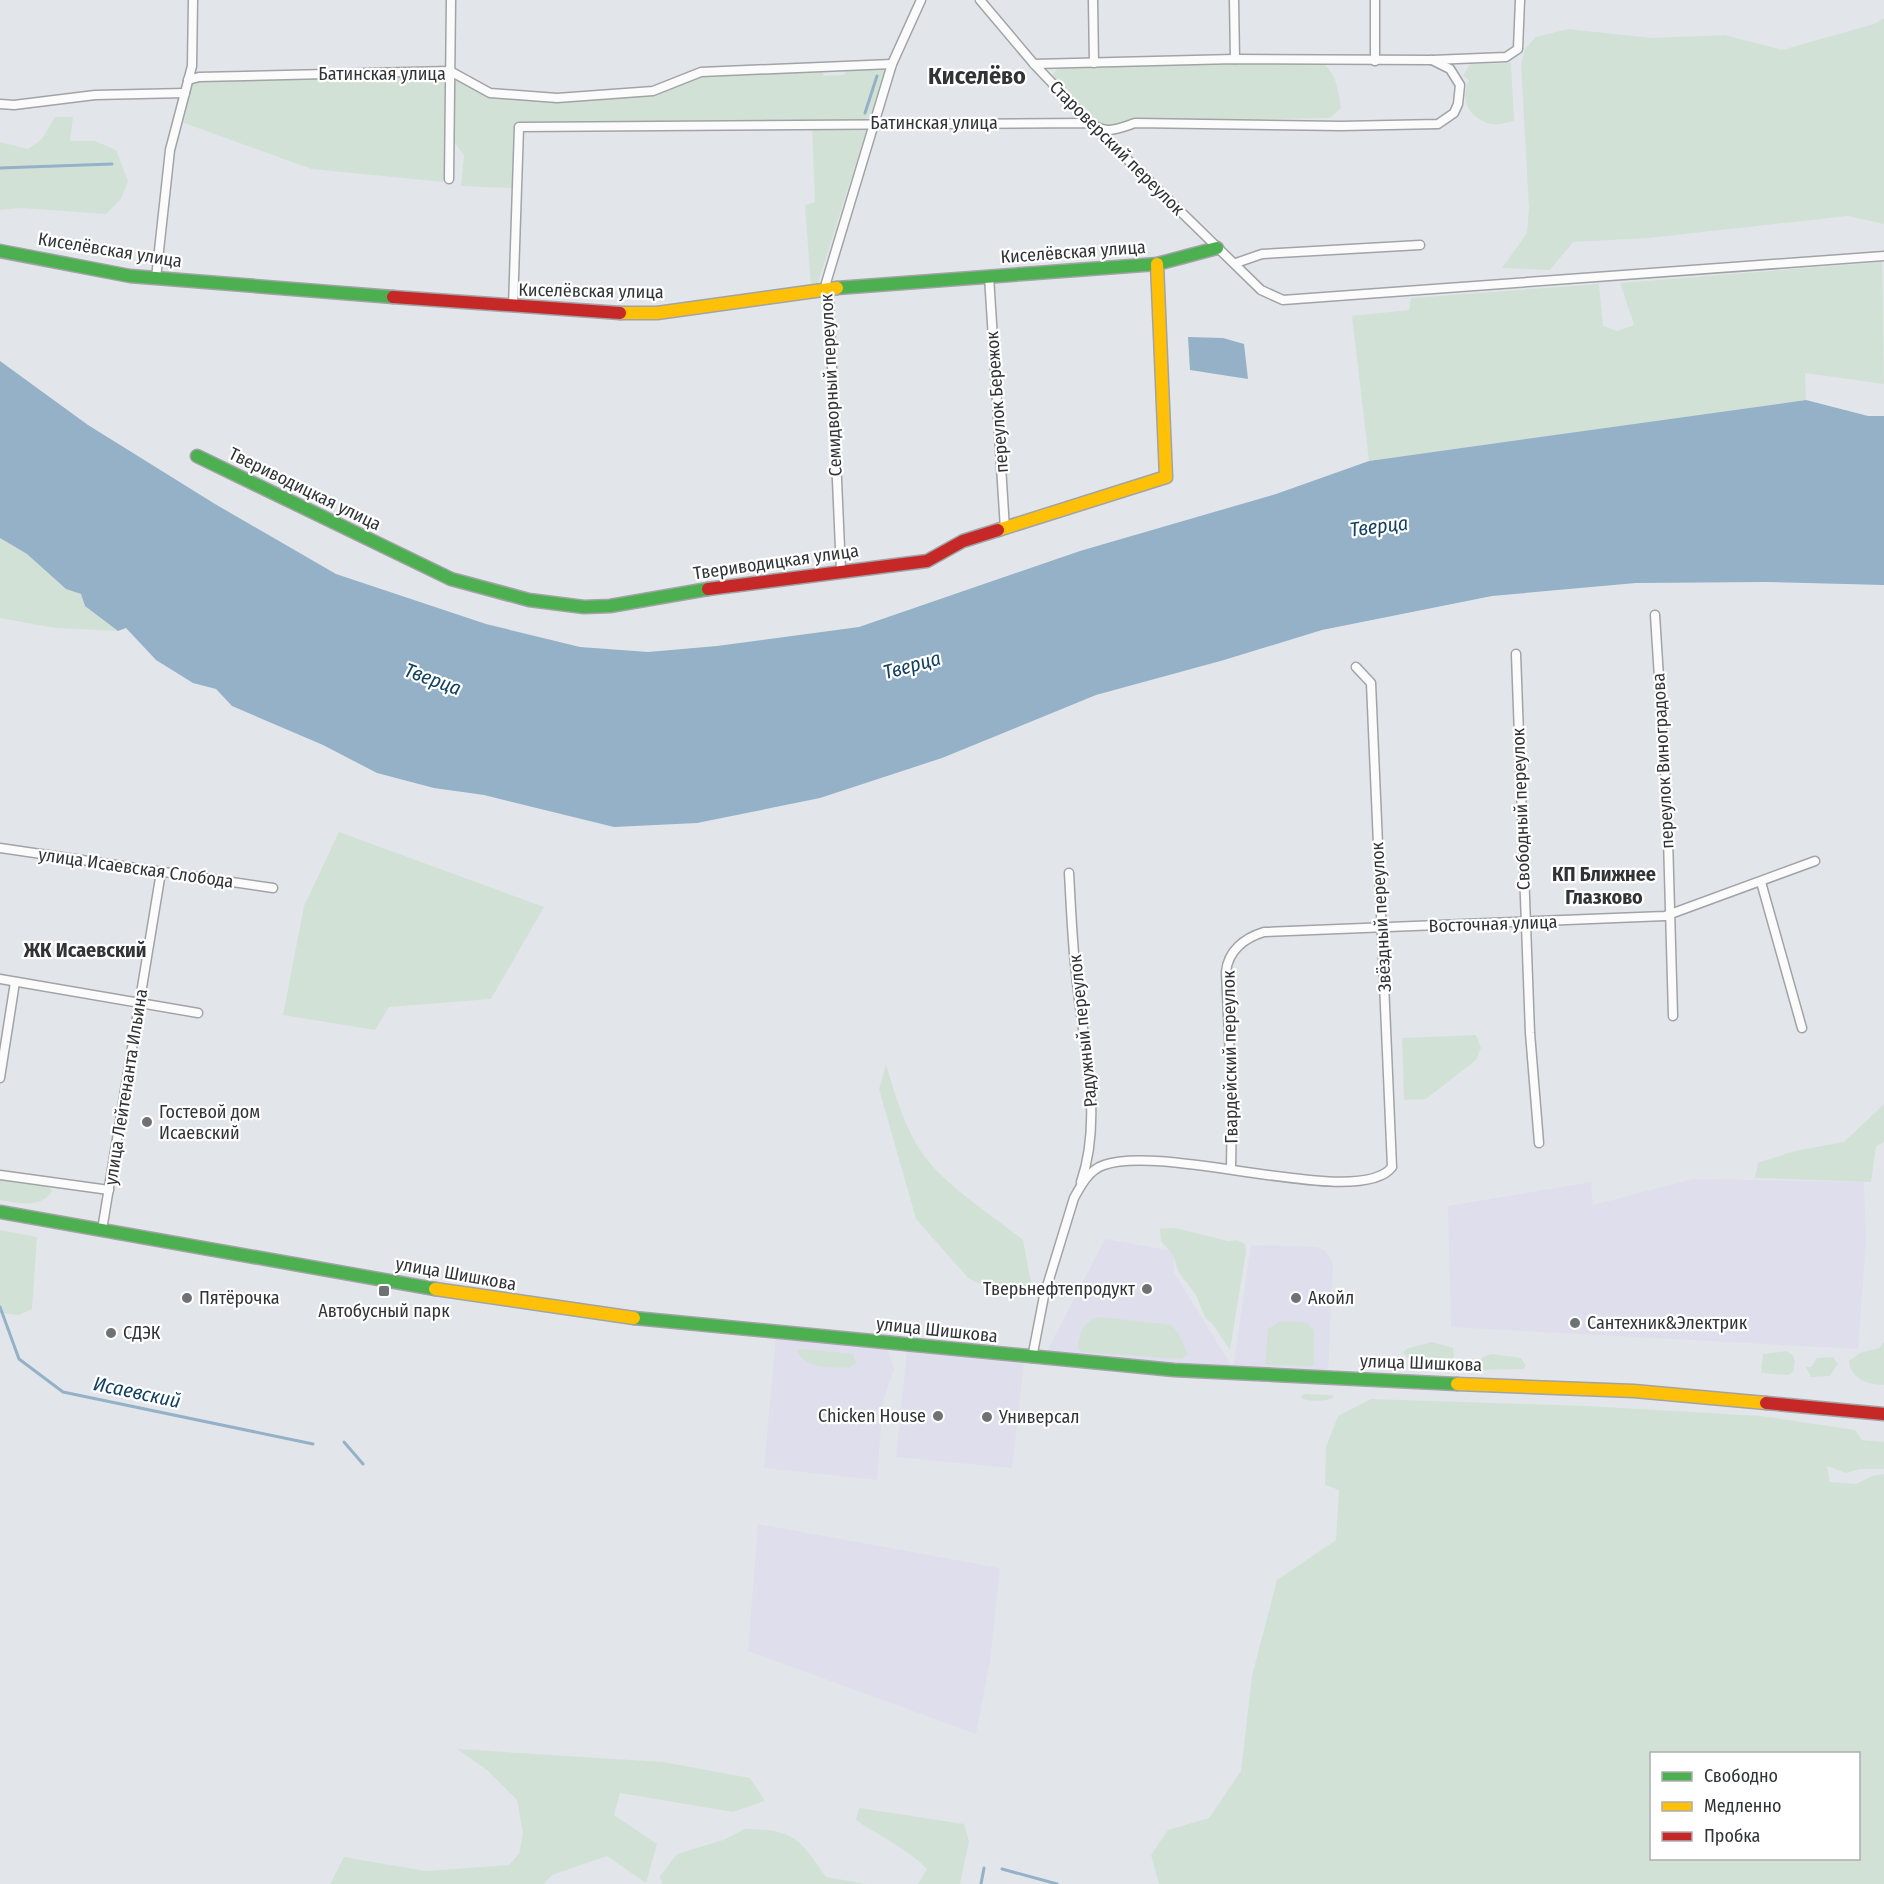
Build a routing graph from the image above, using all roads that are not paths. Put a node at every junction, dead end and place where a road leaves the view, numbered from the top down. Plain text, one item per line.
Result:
1 (192, 0) edge
2 (451, 0) edge
3 (921, 0) edge
4 (980, 0) edge
5 (1093, 0) edge
6 (1234, 0) edge
7 (1375, 0) edge
8 (1520, 0) edge
9 (1235, 59) junction
10 (1432, 60) junction
11 (1375, 61) junction
12 (1094, 63) junction
13 (892, 64) junction
14 (1034, 64) junction
15 (450, 71) junction
16 (188, 81) junction
17 (184, 93) junction
18 (0, 104) edge
19 (873, 123) junction
20 (1090, 123) junction
21 (449, 179) dead end
22 (1420, 245) dead end
23 (1217, 248) junction
24 (0, 251) edge
25 (1884, 256) edge
26 (1236, 263) junction
27 (1157, 264) junction
28 (989, 276) junction
29 (156, 278) junction
30 (826, 289) junction
31 (513, 307) junction
32 (196, 456) dead end
33 (1005, 529) junction
34 (841, 570) junction
35 (1655, 615) dead end
36 (1516, 654) dead end
37 (1356, 667) dead end
38 (0, 848) edge
39 (1815, 861) dead end
40 (161, 872) junction
41 (1069, 873) dead end
42 (1761, 882) junction
43 (273, 888) dead end
44 (1670, 915) junction
45 (1525, 923) junction
46 (1382, 928) junction
47 (1238, 947) joint
48 (0, 979) edge
49 (15, 982) junction
50 (140, 1003) junction
51 (198, 1013) dead end
52 (1673, 1016) dead end
53 (1802, 1028) dead end
54 (0, 1078) edge
55 (1539, 1143) dead end
56 (1231, 1169) junction
57 (0, 1175) edge
58 (1080, 1187) junction
59 (109, 1190) junction
60 (0, 1212) edge
61 (102, 1230) junction
62 (1032, 1358) junction
63 (1881, 1413) edge

1 - 16 street
2 - 15 street
3 - 13 street, Семидворный переулок
4 - 14 street, Староверский переулок
5 - 12 street
6 - 9 street
7 - 11 street
8 - 10 street
9 - 11 street
9 - 12 street
10 - 11 street
10 - 20 street, Батинская улица
12 - 14 street
13 - 15 street, Батинская улица
13 - 19 street, Семидворный переулок
14 - 20 street, Староверский переулок
15 - 16 street, Батинская улица
15 - 21 street
16 - 17 street
17 - 18 street
17 - 29 street
19 - 20 street, Батинская улица
19 - 30 street, Семидворный переулок
19 - 31 street, Батинская улица
20 - 23 street, Староверский переулок
22 - 26 street
23 - 26 street, Староверский переулок
23 - 27 street, Киселёвская улица
24 - 29 street, Киселёвская улица
25 - 26 street, Староверский переулок
27 - 28 street, Киселёвская улица
27 - 33 street, Твериводицкая улица
28 - 30 street, Киселёвская улица
28 - 33 street, переулок Бережок
29 - 31 street, Киселёвская улица
30 - 31 street, Киселёвская улица
30 - 34 street, Семидворный переулок
32 - 34 street, Твериводицкая улица
33 - 34 street, Твериводицкая улица
35 - 44 street, переулок Виноградова
36 - 45 street, Свободный переулок
37 - 46 street, Звёздный переулок
38 - 40 street, улица Исаевская Слобода
39 - 42 street, Восточная улица
40 - 43 street, улица Исаевская Слобода
40 - 50 street, улица Лейтенанта Ильина
41 - 58 street, Радужный переулок
42 - 44 street, Восточная улица
42 - 53 street
44 - 45 street, Восточная улица
44 - 52 street, переулок Виноградова
45 - 46 street, Восточная улица
45 - 55 street, Свободный переулок
46 - 47 street, Восточная улица
46 - 56 street, Звёздный переулок
47 - 56 street, Гвардейский переулок
48 - 49 street
49 - 50 street
49 - 54 street
50 - 51 street
50 - 59 street, улица Лейтенанта Ильина
56 - 58 street
57 - 59 street
58 - 62 street, Радужный переулок
59 - 61 street, улица Лейтенанта Ильина
60 - 61 street, улица Шишкова
61 - 62 street, улица Шишкова
62 - 63 street, улица Шишкова

